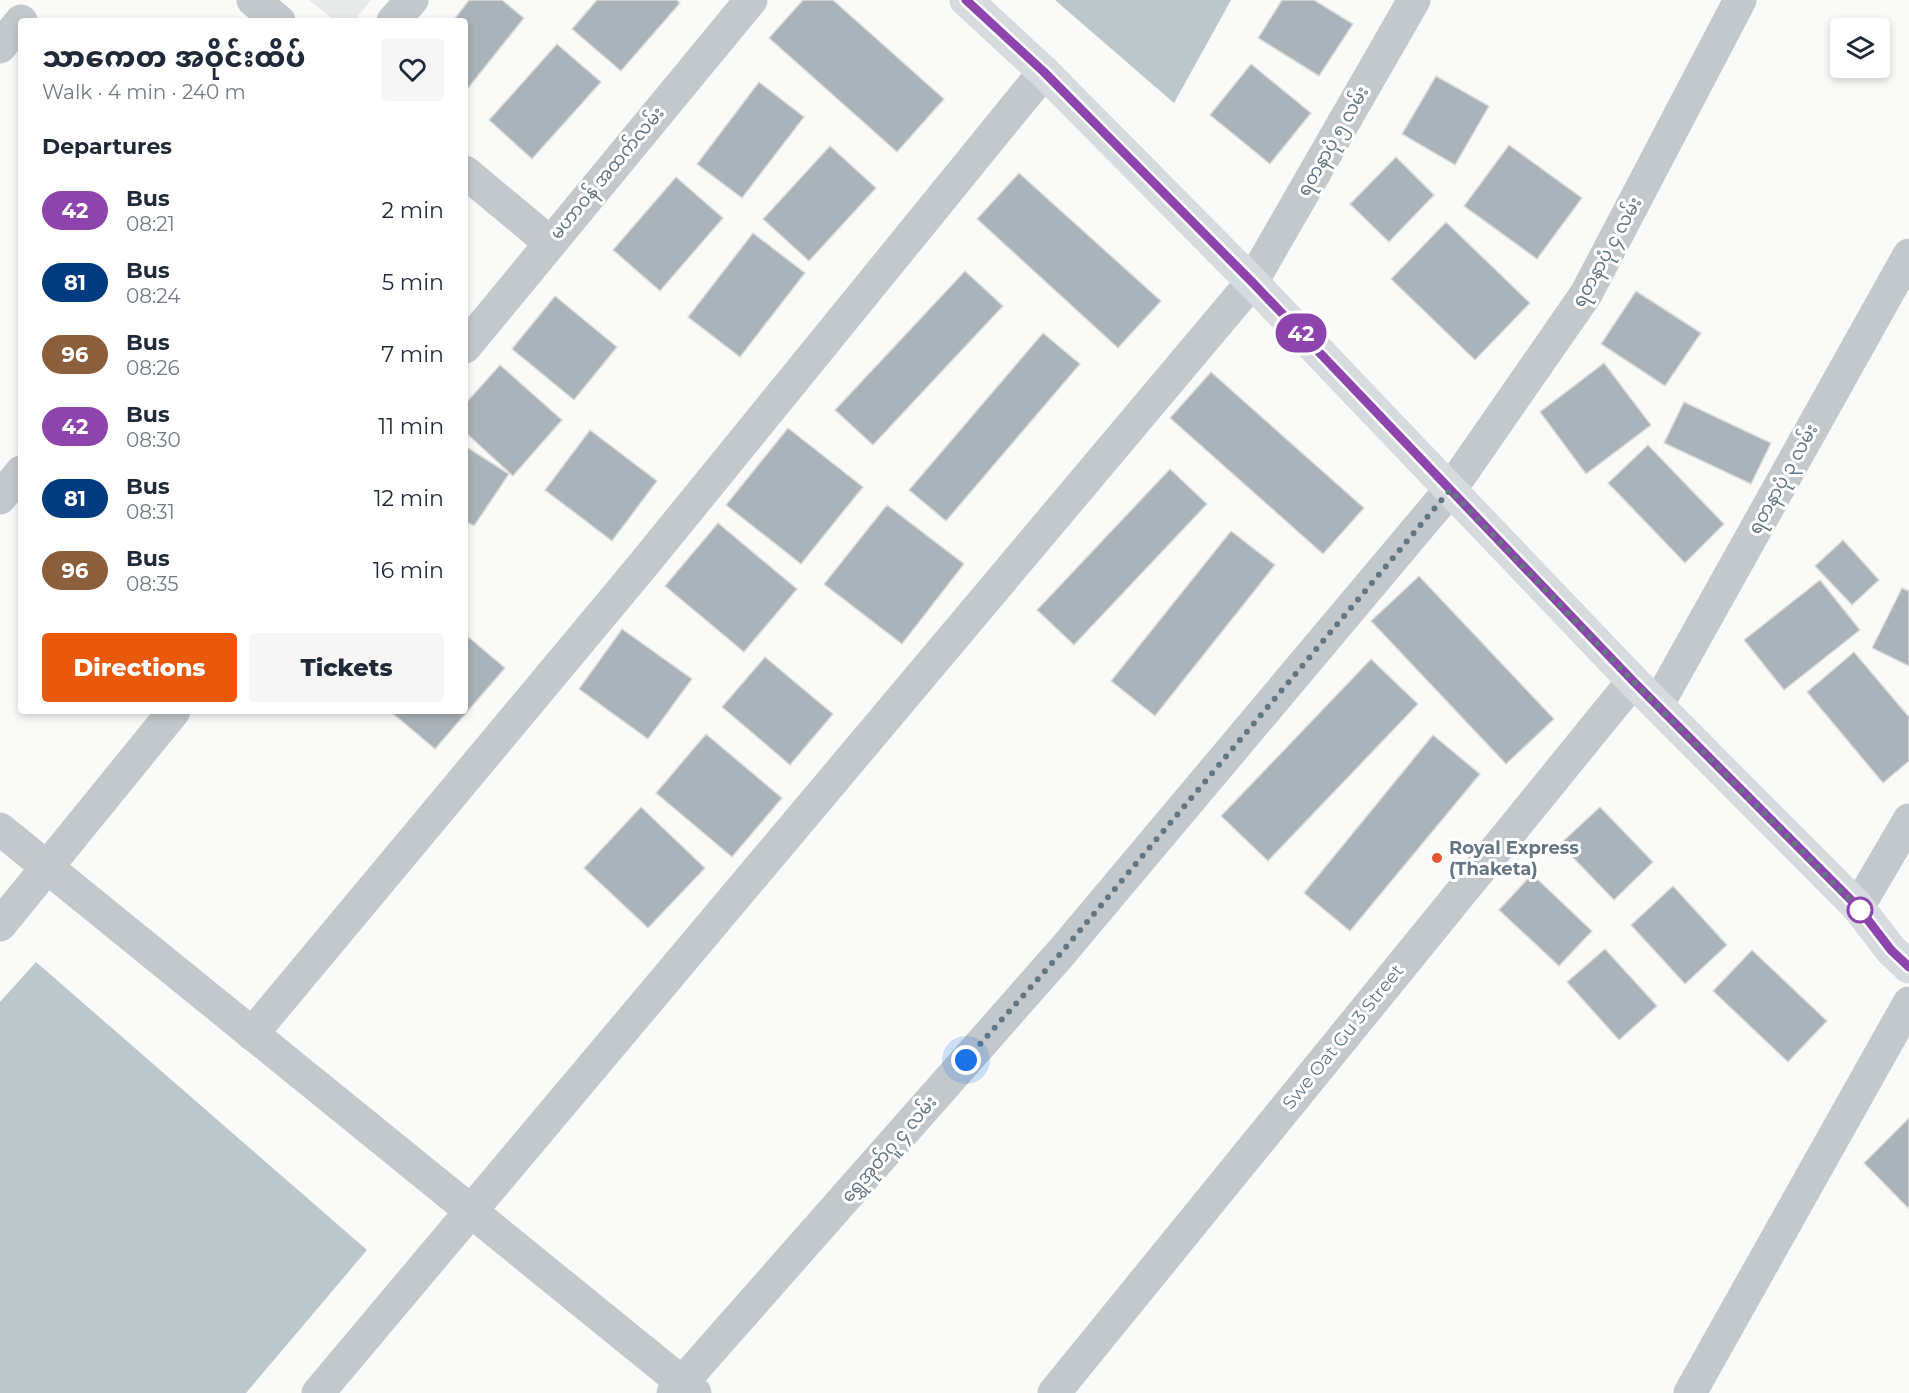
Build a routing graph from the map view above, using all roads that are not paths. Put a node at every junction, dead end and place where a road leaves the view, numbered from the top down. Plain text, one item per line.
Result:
1 (39, 0) edge
2 (253, 0) edge
3 (412, 0) edge
4 (751, 0) edge
5 (966, 0) edge
6 (1414, 0) edge
7 (1740, 0) edge
8 (24, 18) edge
9 (275, 18) edge
10 (396, 18) edge
11 (18, 25) edge
12 (0, 47) edge
13 (1044, 72) junction
14 (468, 174) edge
15 (549, 242) junction
16 (1909, 255) edge
17 (1252, 282) junction
18 (468, 343) edge
19 (18, 476) edge
20 (1450, 490) junction
21 (0, 498) edge
22 (1633, 681) junction
23 (1658, 704) junction
24 (172, 714) edge
25 (1909, 820) edge
26 (0, 828) edge
27 (48, 867) junction
28 (1858, 907) junction
29 (0, 925) edge
30 (1909, 967) edge
31 (1909, 1003) edge
32 (252, 1034) junction
33 (473, 1211) junction
34 (684, 1390) edge
35 (318, 1393) edge
36 (1054, 1393) edge
37 (1690, 1393) edge

1 - 8 street
2 - 9 street
3 - 10 street
4 - 15 street, မဟာဝန် အထက်လမ်း
5 - 13 main road
6 - 17 street, ရတနာပုံ ၅ လမ်း
7 - 20 street, ရတနာပုံ ၄ လမ်း
11 - 12 street
13 - 17 main road
13 - 32 street
14 - 15 street
15 - 18 street, မဟာဝန် အထက်လမ်း
16 - 23 street, ရတနာပုံ ၃ လမ်း
17 - 20 main road
17 - 33 street, ရတနာပုံ ၅ လမ်း
19 - 21 street
20 - 22 main road
20 - 34 street, ရွှေအုတ်ဂူ ၄ လမ်း
22 - 23 main road
22 - 36 street, Swe Oat Gu 3 Street
23 - 28 main road
24 - 27 street
25 - 28 street
26 - 27 street
27 - 29 street
27 - 32 street
28 - 30 main road
31 - 37 street
32 - 33 street
33 - 34 street
33 - 35 street, ရတနာပုံ ၅ လမ်း

